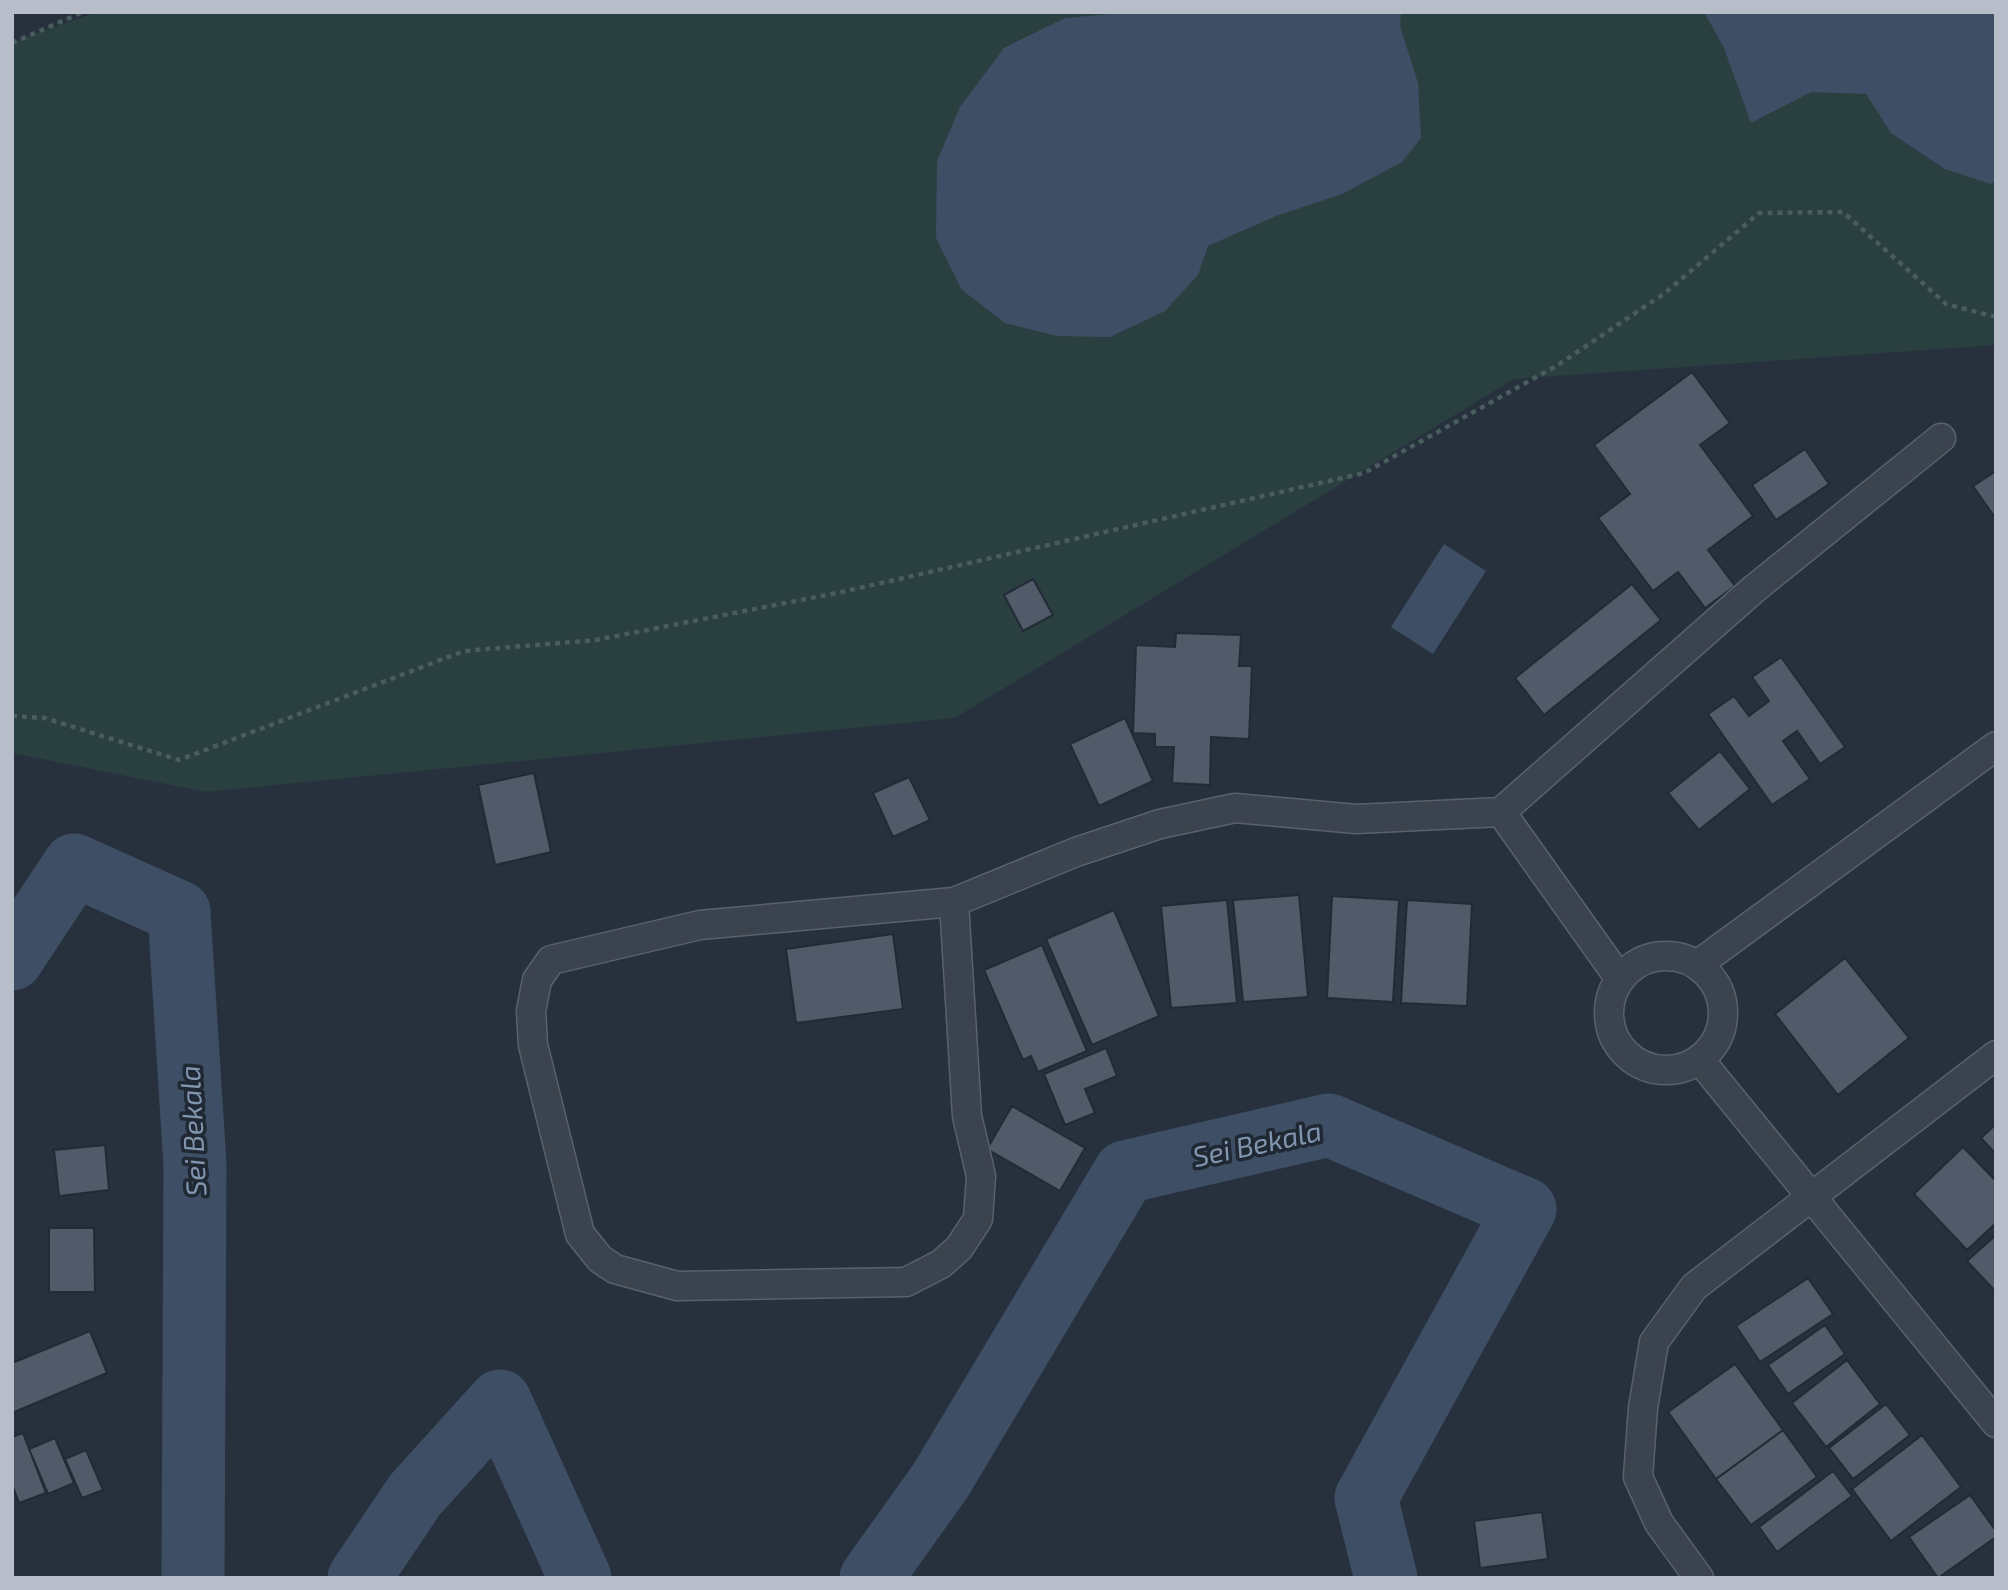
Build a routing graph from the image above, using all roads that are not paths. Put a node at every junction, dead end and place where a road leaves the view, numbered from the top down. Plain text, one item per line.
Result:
1 (1941, 438) dead end
2 (1996, 746) edge
3 (1501, 812) junction
4 (954, 902) junction
5 (1697, 965) junction
6 (1620, 979) junction
7 (1996, 1055) edge
8 (1699, 1059) junction
9 (1810, 1196) junction
10 (1996, 1423) edge
11 (1699, 1578) edge

1 - 3 street
2 - 5 street
3 - 4 street
3 - 6 street
4 - 4 street
5 - 6 street
5 - 8 street
6 - 8 street
7 - 9 street
8 - 9 street
9 - 10 street
9 - 11 street

